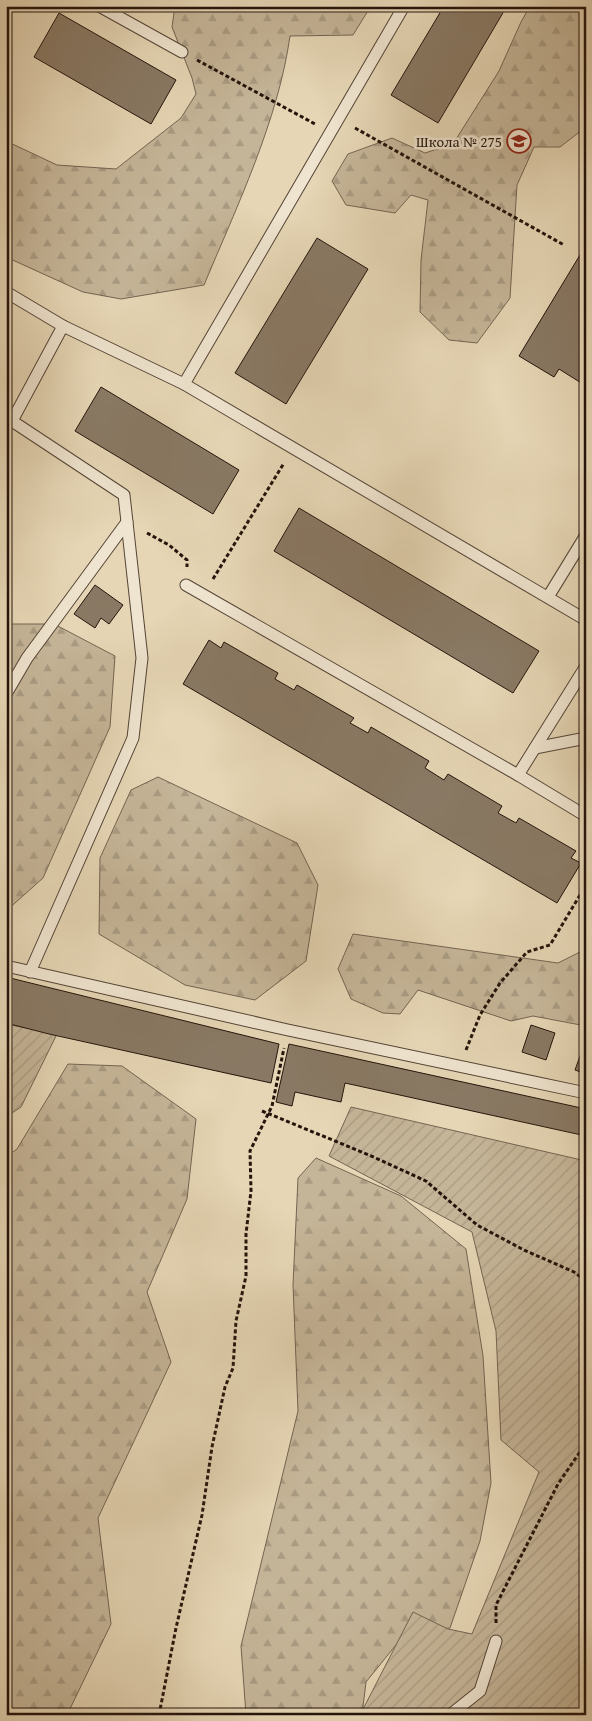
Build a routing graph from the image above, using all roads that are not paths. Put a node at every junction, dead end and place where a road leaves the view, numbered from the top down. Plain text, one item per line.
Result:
1 (99, 6) edge
2 (404, 6) edge
3 (182, 52) road end
4 (6, 292) edge
5 (63, 326) junction
6 (184, 384) junction
7 (127, 522) junction
8 (586, 535) edge
9 (186, 586) road end
10 (548, 596) junction
11 (586, 620) edge
12 (586, 666) edge
13 (6, 694) edge
14 (586, 738) edge
15 (535, 748) junction
16 (518, 775) junction
17 (586, 816) edge
18 (6, 966) edge
19 (30, 972) junction
20 (586, 1093) edge
21 (496, 1641) road end
22 (450, 1715) edge

1 - 3 lane
2 - 6 lane
4 - 5 lane
5 - 6 lane
5 - 7 lane
6 - 10 lane
7 - 13 lane
7 - 19 lane
8 - 10 lane
9 - 16 lane
10 - 11 lane
12 - 15 lane
14 - 15 lane
15 - 16 lane
16 - 17 lane
18 - 19 lane
19 - 20 lane
21 - 22 lane

